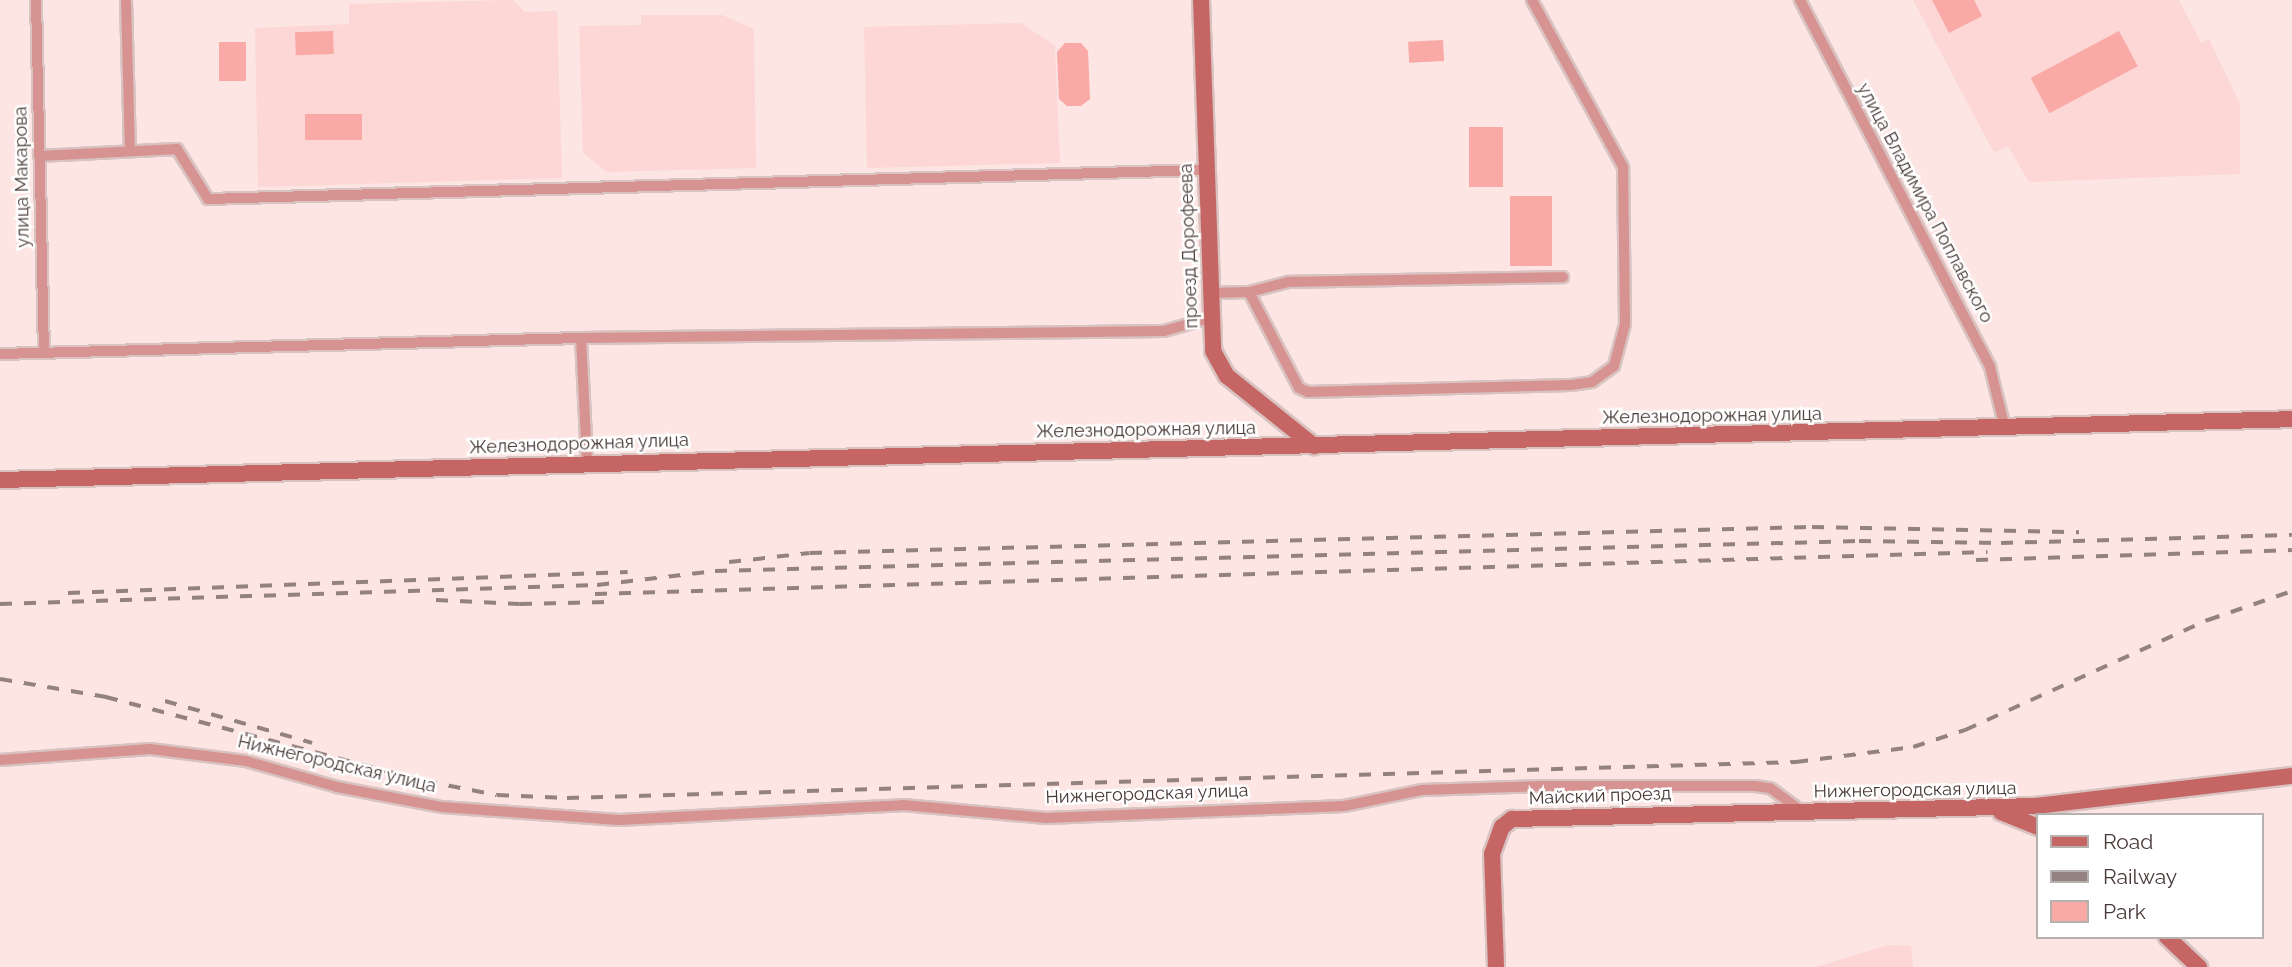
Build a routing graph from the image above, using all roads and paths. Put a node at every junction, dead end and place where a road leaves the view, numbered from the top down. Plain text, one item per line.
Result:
1 (36, 0) edge
2 (126, 0) edge
3 (1201, 0) edge
4 (1532, 0) edge
5 (1800, 0) edge
6 (130, 151) junction
7 (39, 156) junction
8 (1204, 170) junction
9 (1563, 277) dead end
10 (1249, 292) junction
11 (1209, 293) junction
12 (1210, 318) junction
13 (582, 338) junction
14 (44, 353) junction
15 (0, 354) edge
16 (2292, 419) edge
17 (2005, 428) junction
18 (1314, 446) junction
19 (587, 462) junction
20 (0, 480) edge
21 (0, 760) edge
22 (2292, 776) edge
23 (2090, 802) junction
24 (1989, 808) junction
25 (1802, 811) junction
26 (2039, 811) edge
27 (2077, 813) edge
28 (2036, 826) edge
29 (2169, 939) edge
30 (1496, 967) edge
31 (2199, 967) edge

1 - 7 street, улица Макарова
2 - 6 street
3 - 8 main road, проезд Дорофеева
4 - 10 street
5 - 17 street, улица Владимира Поплавского
6 - 7 street
6 - 8 street
7 - 14 street, улица Макарова
8 - 11 main road, проезд Дорофеева
9 - 10 street
10 - 11 street
11 - 12 main road, проезд Дорофеева
12 - 13 street
12 - 18 main road, проезд Дорофеева
13 - 14 street
13 - 19 street
14 - 15 street
16 - 17 main road, Железнодорожная улица
17 - 18 main road, Железнодорожная улица
18 - 19 main road, Железнодорожная улица
19 - 20 main road, Железнодорожная улица
21 - 25 street, Нижнегородская улица
22 - 23 main road, Нижнегородская улица
23 - 26 main road, Нижнегородская улица
23 - 27 main road
24 - 25 main road, Нижнегородская улица
24 - 26 main road, Нижнегородская улица
24 - 28 main road
25 - 30 main road, Майский проезд
29 - 31 main road

